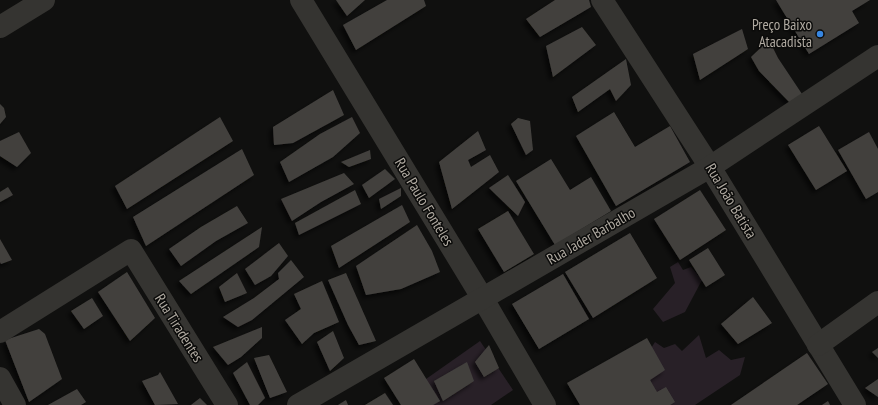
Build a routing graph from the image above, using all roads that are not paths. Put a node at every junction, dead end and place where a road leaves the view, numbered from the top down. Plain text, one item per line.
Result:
1 (301, 0) edge
2 (602, 0) edge
3 (40, 1) edge
4 (0, 27) edge
5 (878, 56) edge
6 (710, 167) junction
7 (483, 299) junction
8 (878, 302) edge
9 (0, 332) edge
10 (818, 345) junction
11 (227, 405) edge
12 (298, 405) edge
13 (545, 405) edge
14 (855, 405) edge

1 - 7 street, Rua Paulo Fonteles
2 - 6 street, Rua João Batista
3 - 4 street
5 - 6 street, Rua Jader Barbalho
6 - 7 street, Rua Jader Barbalho
6 - 10 street, Rua João Batista
7 - 12 street, Rua Jader Barbalho
7 - 13 street, Rua Paulo Fonteles
8 - 10 street
9 - 11 street, Rua Tiradentes
10 - 14 street, Rua João Batista

